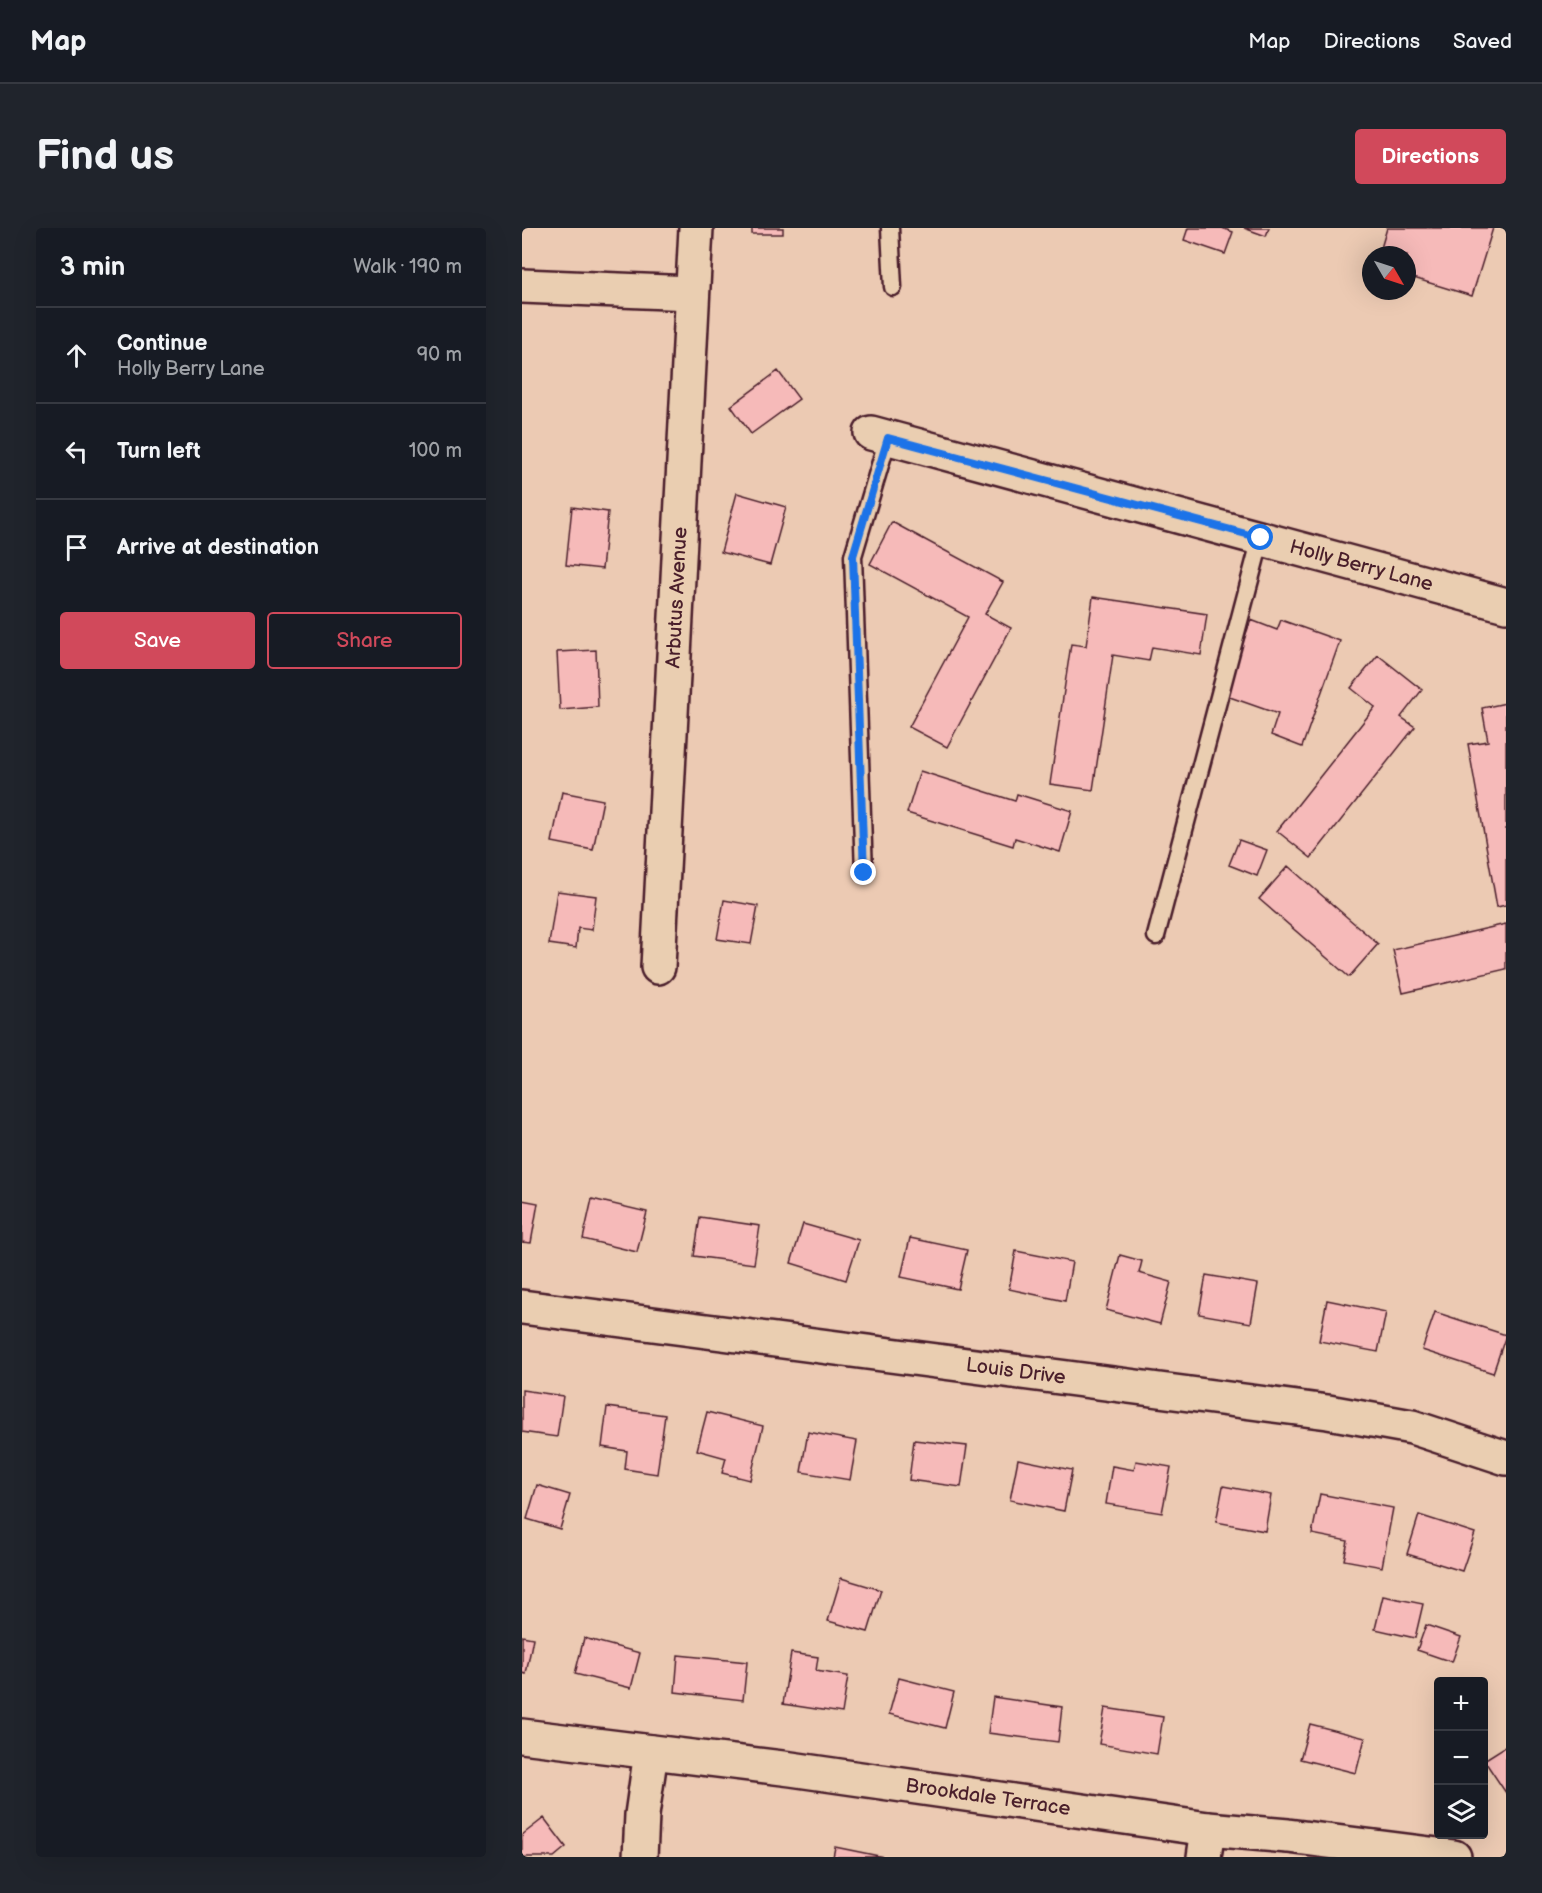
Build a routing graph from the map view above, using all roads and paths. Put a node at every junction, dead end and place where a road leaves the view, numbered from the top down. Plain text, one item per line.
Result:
1 (696, 228) edge
2 (890, 228) edge
3 (522, 286) edge
4 (893, 286) dead end
5 (692, 293) junction
6 (880, 436) joint
7 (1261, 538) junction
8 (1506, 605) edge
9 (864, 873) dead end
10 (1156, 936) dead end
11 (658, 967) dead end
12 (522, 1307) edge
13 (1506, 1458) edge
14 (522, 1736) edge
15 (651, 1752) junction
16 (1206, 1843) edge
17 (640, 1857) edge
18 (1454, 1857) edge

1 - 5 street, Arbutus Avenue
2 - 4 lane
3 - 5 street
5 - 11 street, Arbutus Avenue
6 - 7 street, Holly Berry Lane
6 - 9 lane
7 - 8 street, Holly Berry Lane
7 - 10 lane
12 - 13 street, Louis Drive
14 - 15 street, Brookdale Terrace
15 - 16 street, Brookdale Terrace
15 - 17 street
16 - 18 street, Brookdale Terrace

